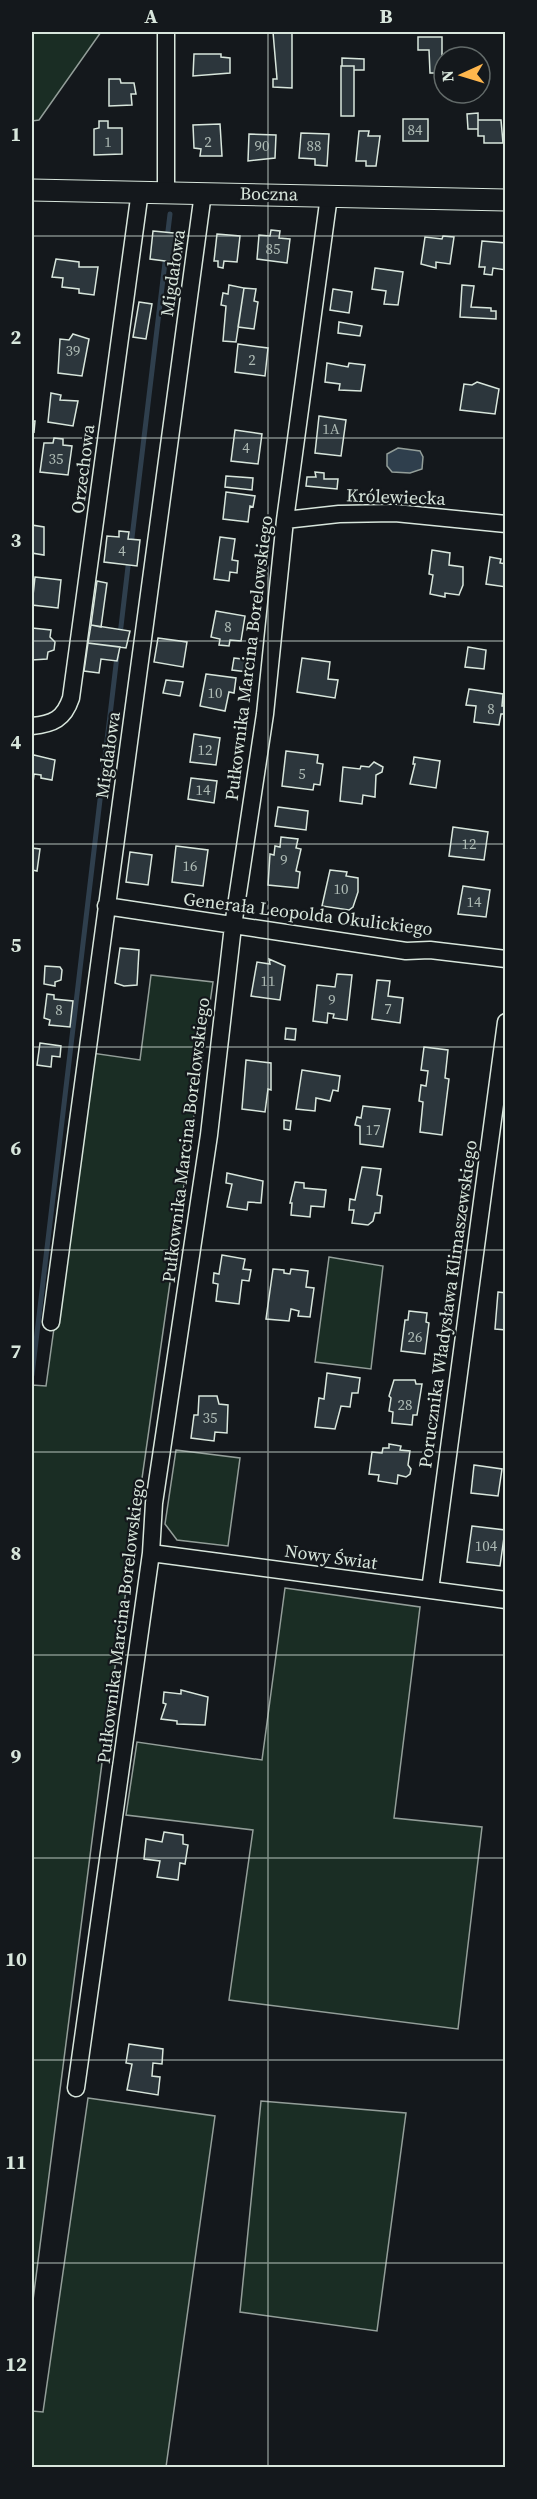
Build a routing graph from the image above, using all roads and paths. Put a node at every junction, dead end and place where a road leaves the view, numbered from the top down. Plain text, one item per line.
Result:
1 (166, 32) edge
2 (32, 190) edge
3 (140, 191) junction
4 (166, 192) junction
5 (203, 193) junction
6 (329, 196) junction
7 (506, 200) edge
8 (285, 520) junction
9 (506, 524) edge
10 (32, 726) edge
11 (106, 906) junction
12 (233, 926) junction
13 (506, 959) edge
14 (506, 1022) edge
15 (51, 1322) dead end
16 (151, 1553) junction
17 (430, 1590) junction
18 (506, 1600) edge
19 (76, 2088) dead end

1 - 4 street
2 - 3 street, Boczna
3 - 4 street, Boczna
3 - 10 street, Orzechowa
4 - 5 street, Boczna
5 - 6 street, Boczna
5 - 11 street, Migdałowa
6 - 7 street, Boczna
6 - 8 street, Pułkownika Marcina Borelowskiego
8 - 9 street, Królewiecka
8 - 12 street, Pułkownika Marcina Borelowskiego
11 - 12 street, Generała Leopolda Okulickiego
11 - 15 street, Migdałowa
12 - 13 street, Generała Leopolda Okulickiego
12 - 16 street, Pułkownika Marcina Borelowskiego
14 - 17 street, Porucznika Władysława Klimaszewskiego
16 - 17 street, Nowy Świat
16 - 19 street, Pułkownika Marcina Borelowskiego
17 - 18 street, Nowy Świat

